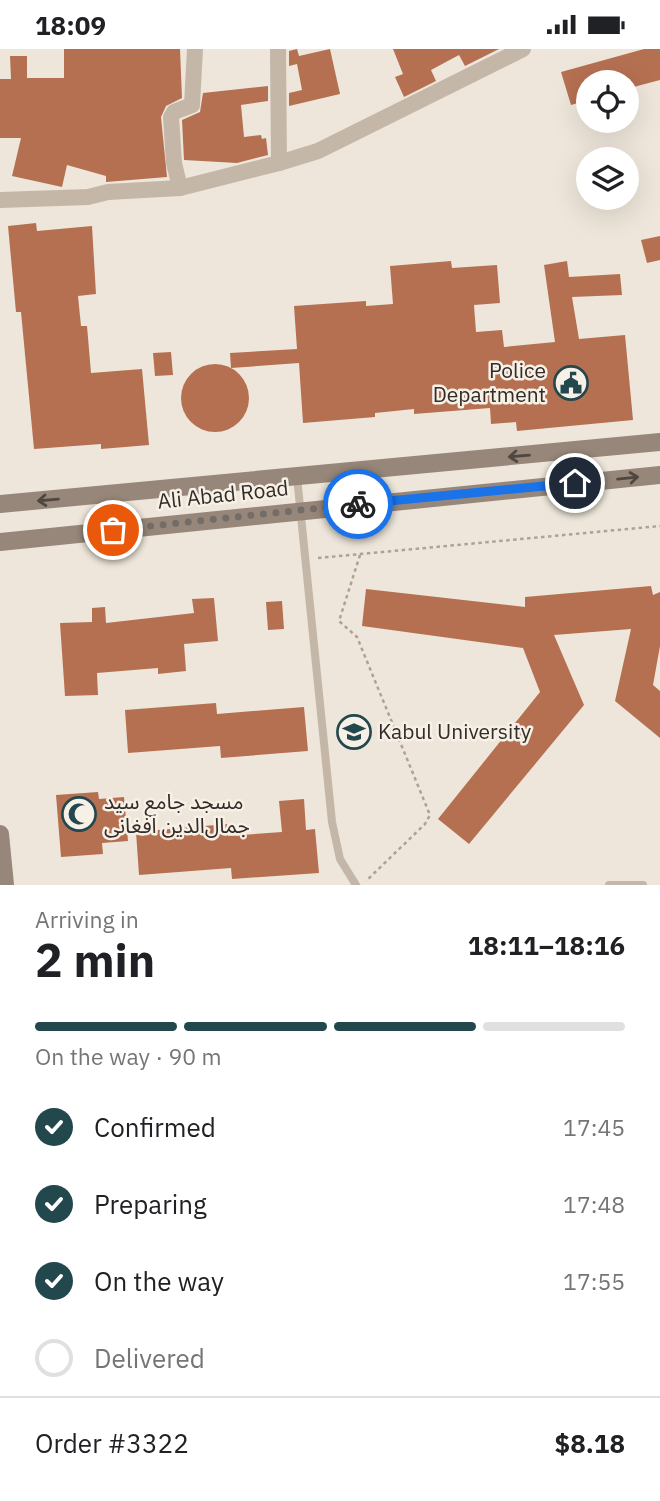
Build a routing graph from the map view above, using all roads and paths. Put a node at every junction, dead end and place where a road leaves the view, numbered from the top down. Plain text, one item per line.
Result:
1 (195, 49) edge
2 (278, 49) edge
3 (523, 49) edge
4 (493, 56) edge
5 (279, 163) junction
6 (180, 188) junction
7 (0, 199) edge
8 (660, 443) edge
9 (572, 451) junction
10 (660, 475) edge
11 (297, 477) junction
12 (575, 483) junction
13 (0, 504) edge
14 (301, 510) junction
15 (660, 526) edge
16 (0, 542) edge
17 (360, 555) junction
18 (306, 559) junction
19 (0, 834) edge
20 (5, 885) edge
21 (359, 885) edge
22 (609, 885) edge
23 (643, 885) edge

1 - 6 street
2 - 5 street
3 - 4 street
4 - 5 street
5 - 6 street
6 - 7 street
8 - 9 street, Ali Abad Road
9 -> 11 street, Ali Abad Road
9 - 12 street
12 -> 10 street, Ali Abad Road
11 -> 13 street, Ali Abad Road
11 - 14 lane
12 - 14 street, Ali Abad Road
14 - 16 street, Ali Abad Road
14 - 18 lane
15 - 17 path
17 - 18 path
17 - 21 path
18 - 21 lane
19 - 20 street
22 - 23 lane

